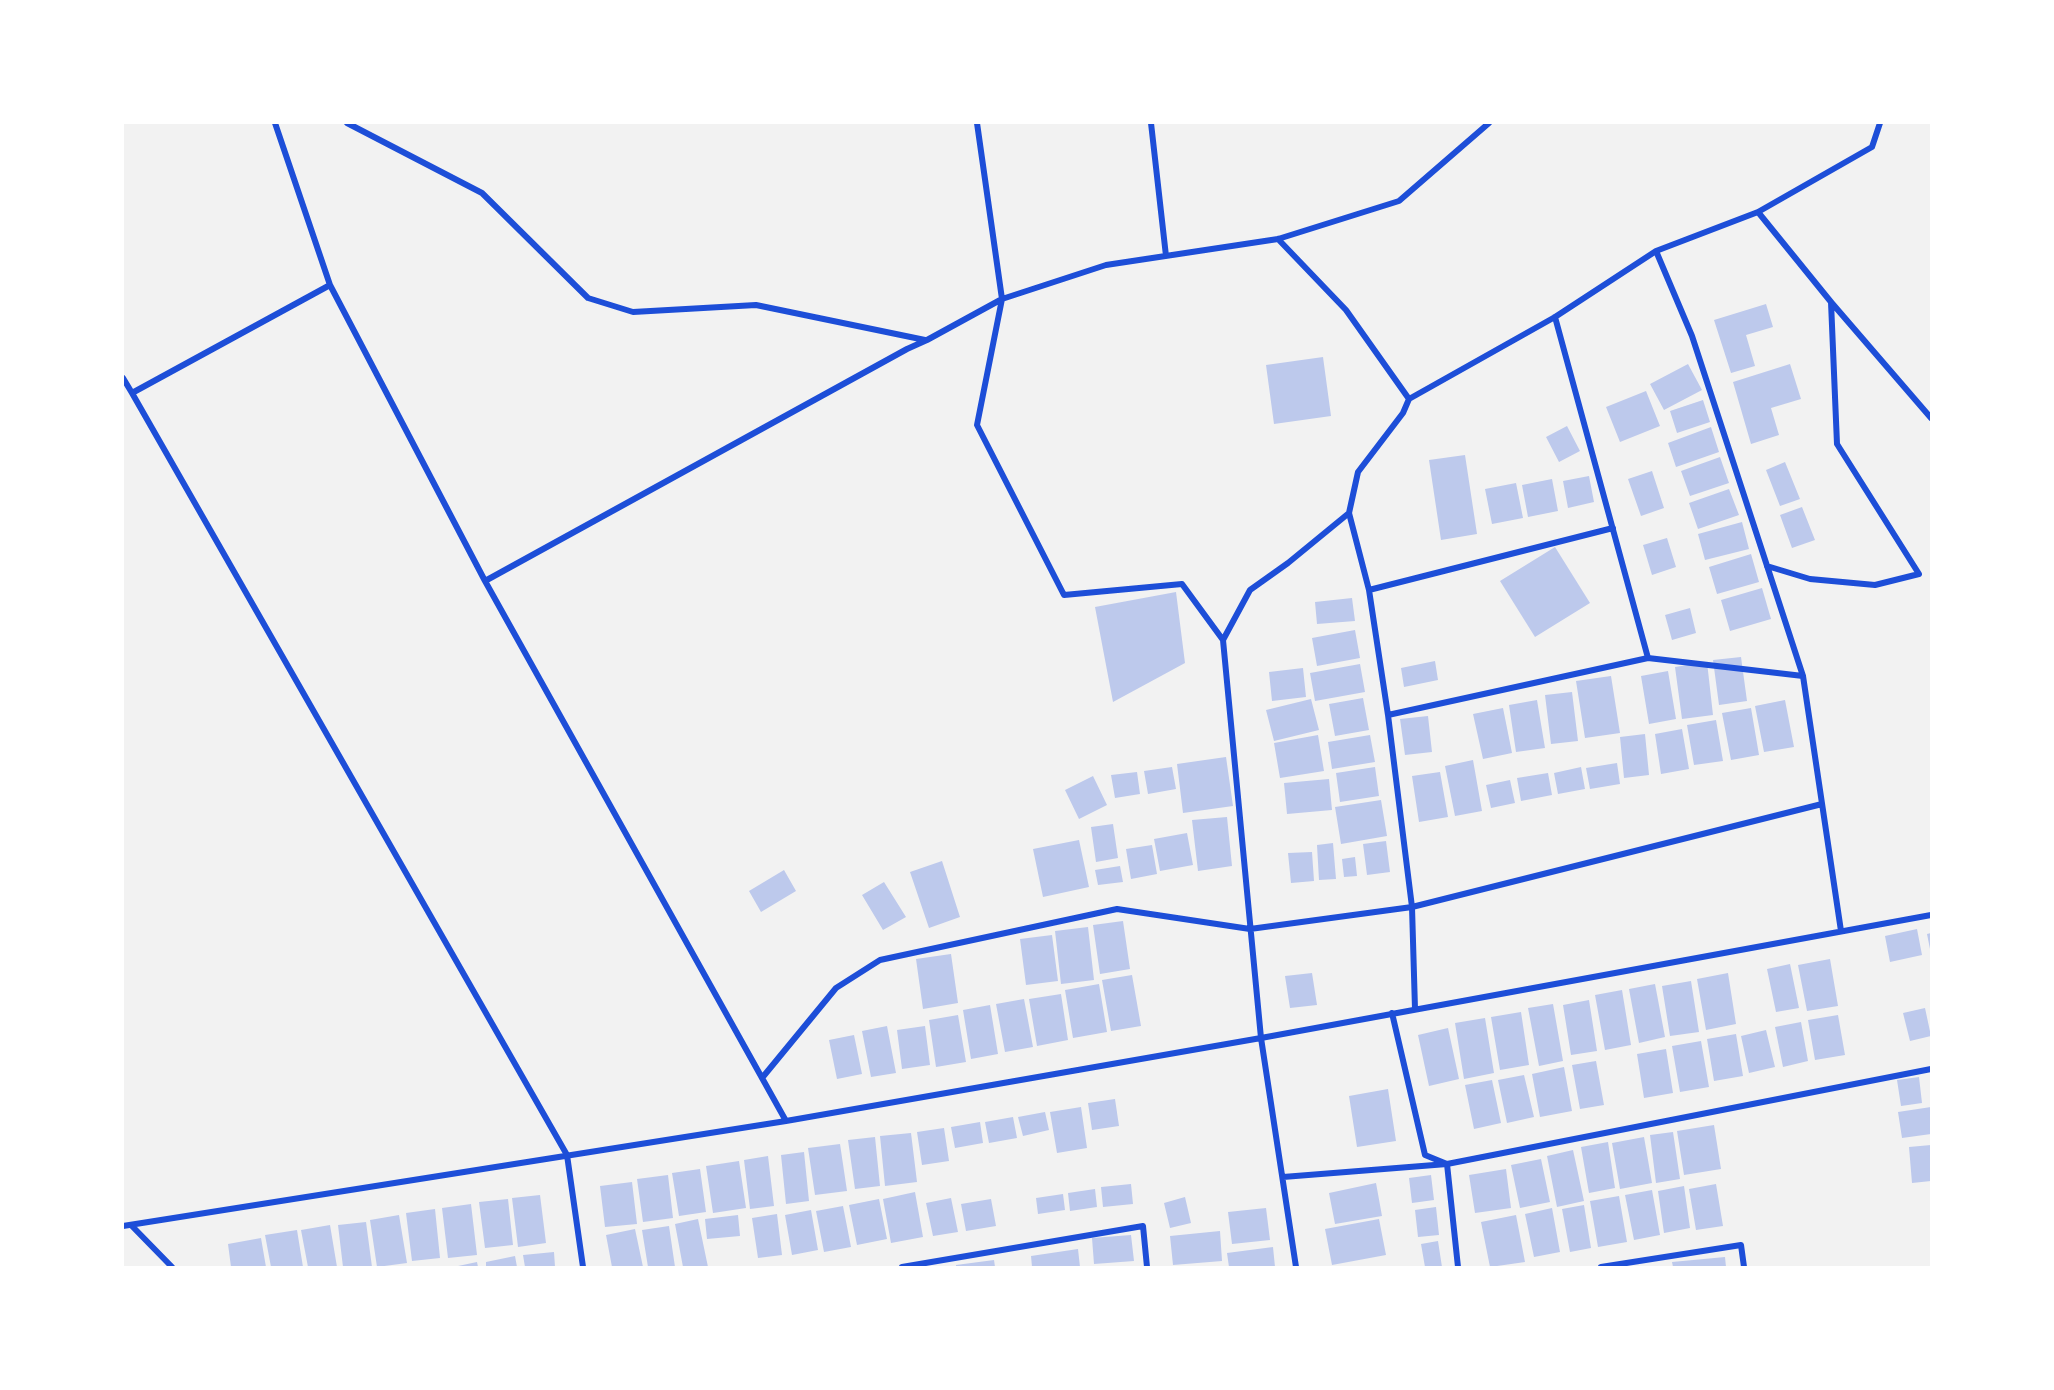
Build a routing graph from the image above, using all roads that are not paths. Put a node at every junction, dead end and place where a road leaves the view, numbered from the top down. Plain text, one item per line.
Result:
1 (275, 123) edge
2 (347, 123) edge
3 (976, 123) edge
4 (1151, 123) edge
5 (1490, 123) edge
6 (1880, 123) edge
7 (1758, 212) junction
8 (1278, 239) junction
9 (1656, 252) junction
10 (1166, 256) junction
11 (330, 285) junction
12 (1002, 299) junction
13 (1831, 302) junction
14 (1555, 317) junction
15 (927, 340) junction
16 (123, 378) edge
17 (132, 393) junction
18 (1409, 399) junction
19 (1931, 418) edge
20 (1349, 513) junction
21 (1612, 528) junction
22 (1767, 566) junction
23 (485, 581) junction
24 (1369, 590) junction
25 (1223, 640) junction
26 (1648, 658) junction
27 (1803, 676) junction
28 (1388, 715) junction
29 (1822, 804) junction
30 (1412, 907) junction
31 (1931, 915) edge
32 (1250, 929) junction
33 (1841, 931) junction
34 (1415, 1010) junction
35 (1392, 1013) junction
36 (1261, 1038) junction
37 (1931, 1069) edge
38 (762, 1078) junction
39 (786, 1121) junction
40 (567, 1155) junction
41 (1447, 1164) junction
42 (1283, 1177) junction
43 (131, 1224) junction
44 (123, 1226) edge
45 (172, 1267) edge
46 (583, 1267) edge
47 (902, 1267) edge
48 (1147, 1267) edge
49 (1296, 1267) edge
50 (1458, 1267) edge
51 (1601, 1267) edge
52 (1743, 1267) edge

1 - 11 street
2 - 15 street
3 - 12 street
4 - 10 street
5 - 8 street
6 - 7 street
7 - 9 street
7 - 13 street
8 - 10 street
8 - 18 street
9 - 14 street
9 - 22 street
10 - 12 street
11 - 17 street
11 - 23 street
12 - 15 street
12 - 25 street
13 - 19 street
13 - 22 street
14 - 18 street
14 - 21 street
15 - 23 street
16 - 17 street
17 - 40 street
18 - 20 street
20 - 24 street
20 - 25 street
21 - 24 street
21 - 26 street
22 - 27 street
23 - 38 street
24 - 28 street
25 - 32 street
26 - 27 street
26 - 28 street
27 - 29 street
28 - 30 street
29 - 30 street
29 - 33 street
30 - 32 street
30 - 34 street
31 - 33 street
32 - 36 street
32 - 38 street
33 - 34 street
34 - 35 street
35 - 36 street
35 - 41 street
36 - 39 street
36 - 42 street
37 - 41 street
38 - 39 street
39 - 40 street
40 - 43 street
40 - 46 street
41 - 42 street
41 - 50 street
42 - 49 street
43 - 44 street
43 - 45 street
47 - 48 street
51 - 52 street

